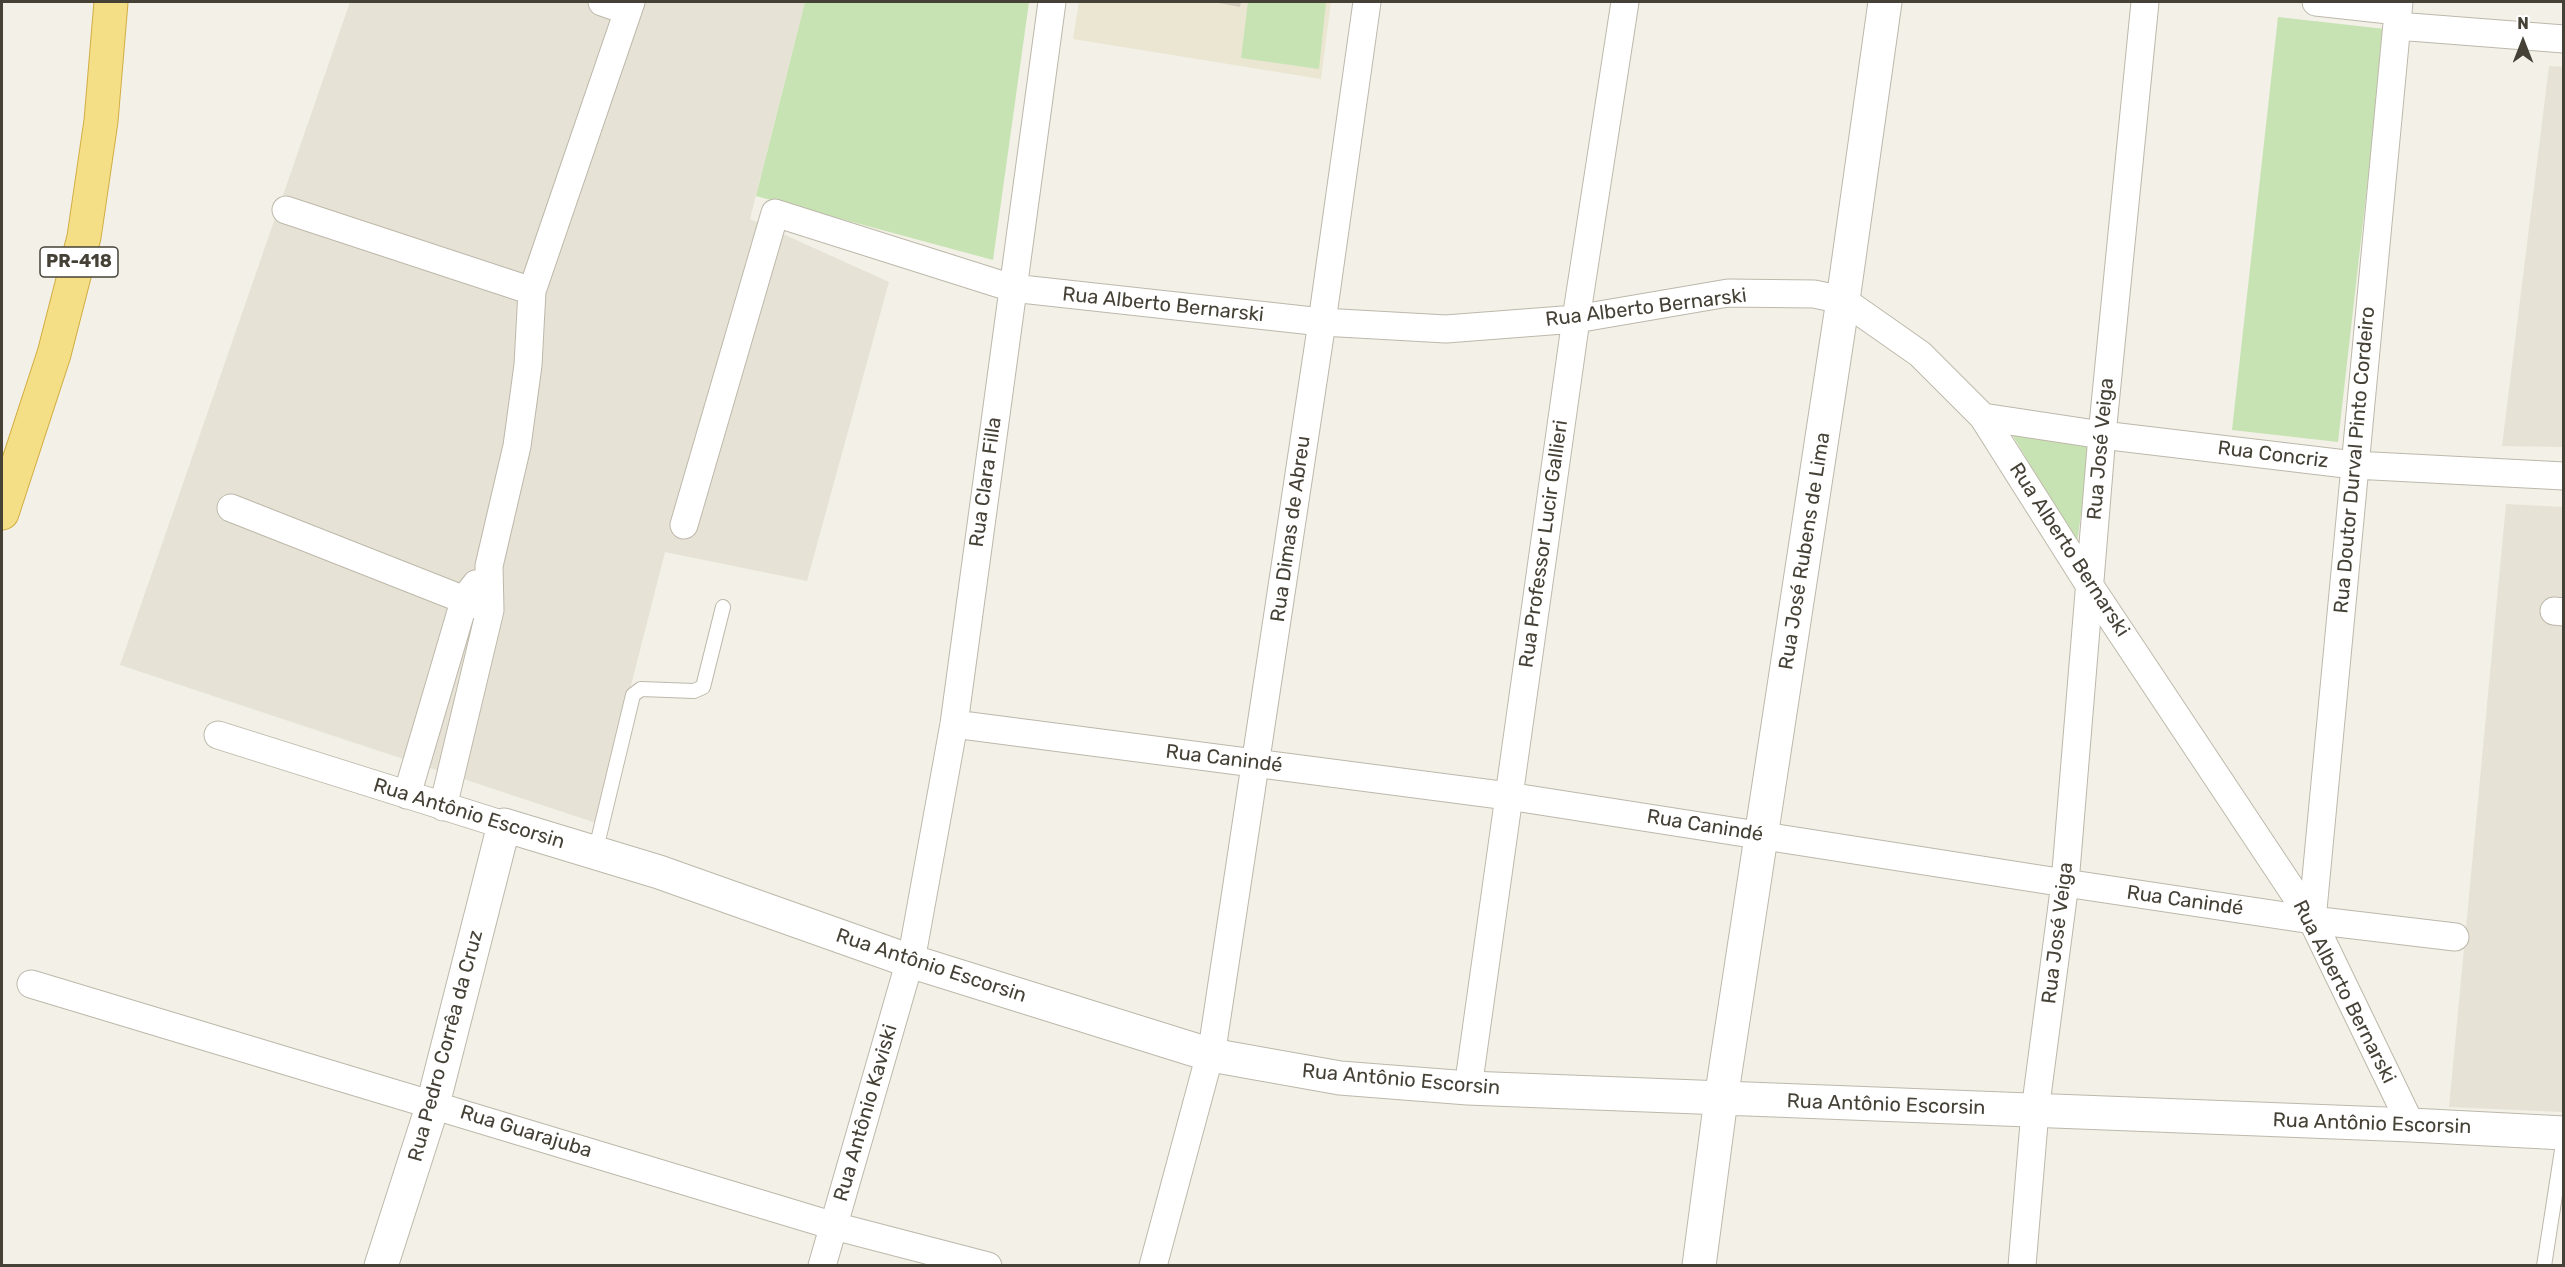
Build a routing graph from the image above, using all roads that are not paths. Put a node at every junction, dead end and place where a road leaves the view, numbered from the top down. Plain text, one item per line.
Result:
1 (111, 2) edge
2 (602, 2) edge
3 (1052, 2) edge
4 (1367, 2) edge
5 (1625, 2) edge
6 (1885, 2) edge
7 (2145, 2) edge
8 (2316, 2) edge
9 (629, 6) edge
10 (2398, 13) edge
11 (2564, 39) edge
12 (286, 210) dead end
13 (1012, 288) junction
14 (532, 291) junction
15 (1843, 300) junction
16 (1576, 319) junction
17 (1322, 322) junction
18 (1983, 417) junction
19 (2102, 435) junction
20 (2354, 465) junction
21 (2564, 476) edge
22 (231, 508) dead end
23 (2, 513) edge
24 (684, 525) dead end
25 (489, 566) junction
26 (2088, 583) junction
27 (465, 598) junction
28 (723, 607) dead end
29 (490, 610) junction
30 (435, 704) junction
31 (465, 712) junction
32 (954, 724) junction
33 (218, 735) dead end
34 (1256, 763) junction
35 (407, 795) junction
36 (1508, 796) junction
37 (442, 807) junction
38 (504, 825) junction
39 (1763, 834) junction
40 (595, 853) junction
41 (2065, 883) junction
42 (2312, 920) junction
43 (2455, 937) dead end
44 (910, 961) junction
45 (31, 984) dead end
46 (1211, 1055) junction
47 (1468, 1088) junction
48 (1721, 1099) junction
49 (433, 1104) junction
50 (2035, 1111) junction
51 (2411, 1125) junction
52 (2564, 1135) edge
53 (834, 1226) junction
54 (381, 1266) edge
55 (822, 1266) edge
56 (988, 1266) edge
57 (1153, 1266) edge
58 (1699, 1266) edge
59 (2022, 1266) edge
60 (2544, 1266) edge

1 - 23 highway, PR-418
2 - 9 street
3 - 13 street, Rua Clara Filla
4 - 17 street, Rua Dimas de Abreu
5 - 16 street, Rua Professor Lucir Gallieri
6 - 15 street, Rua José Rubens de Lima
7 - 19 street, Rua José Veiga
8 - 10 street
9 - 14 street
10 - 11 street
10 - 20 street, Rua Doutor Durval Pinto Cordeiro
12 - 14 street
13 - 17 street, Rua Alberto Bernarski
13 - 24 street, Rua Alberto Bernarski
13 - 32 street, Rua Clara Filla
14 - 25 street
15 - 16 street, Rua Alberto Bernarski
15 - 18 street, Rua Alberto Bernarski
15 - 39 street, Rua José Rubens de Lima
16 - 17 street, Rua Alberto Bernarski
16 - 36 street, Rua Professor Lucir Gallieri
17 - 34 street, Rua Dimas de Abreu
18 - 19 street, Rua Concriz
18 - 26 street, Rua Alberto Bernarski
19 - 20 street, Rua Concriz
19 - 26 street, Rua José Veiga
20 - 21 street, Rua Concriz
20 - 42 street, Rua Doutor Durval Pinto Cordeiro
22 - 27 street
25 - 27 street
25 - 29 street
26 - 41 street, Rua José Veiga
26 - 42 street, Rua Alberto Bernarski
27 - 29 street
27 - 30 street
28 - 40 lane
29 - 31 street
30 - 31 street
30 - 35 street
31 - 37 street
32 - 34 street, Rua Canindé
32 - 44 street, Rua Clara Filla
33 - 35 street, Rua Antônio Escorsin
34 - 36 street, Rua Canindé
34 - 46 street, Rua Dimas de Abreu
35 - 37 street, Rua Antônio Escorsin
36 - 39 street, Rua Canindé
36 - 47 street, Rua Professor Lucir Gallieri
37 - 38 street, Rua Antônio Escorsin
38 - 40 street, Rua Antônio Escorsin
38 - 49 street, Rua Pedro Corrêa da Cruz
39 - 41 street, Rua Canindé
39 - 48 street, Rua José Rubens de Lima
40 - 44 street, Rua Antônio Escorsin
41 - 42 street, Rua Canindé
41 - 50 street, Rua José Veiga
42 - 43 street, Rua Canindé
42 - 51 street, Rua Alberto Bernarski
44 - 46 street, Rua Antônio Escorsin
44 - 53 street, Rua Antônio Kaviski
45 - 49 street, Rua Guarajuba
46 - 47 street, Rua Antônio Escorsin
46 - 57 street, Rua Dimas de Abreu
47 - 48 street, Rua Antônio Escorsin
48 - 50 street, Rua Antônio Escorsin
48 - 58 street, Rua José Rubens de Lima
49 - 53 street, Rua Guarajuba
49 - 54 street, Rua Pedro Corrêa da Cruz
50 - 51 street, Rua Antônio Escorsin
50 - 59 street, Rua José Veiga
51 - 52 street, Rua Antônio Escorsin
52 - 60 lane
53 - 55 street, Rua Antônio Kaviski
53 - 56 street, Rua Guarajuba

